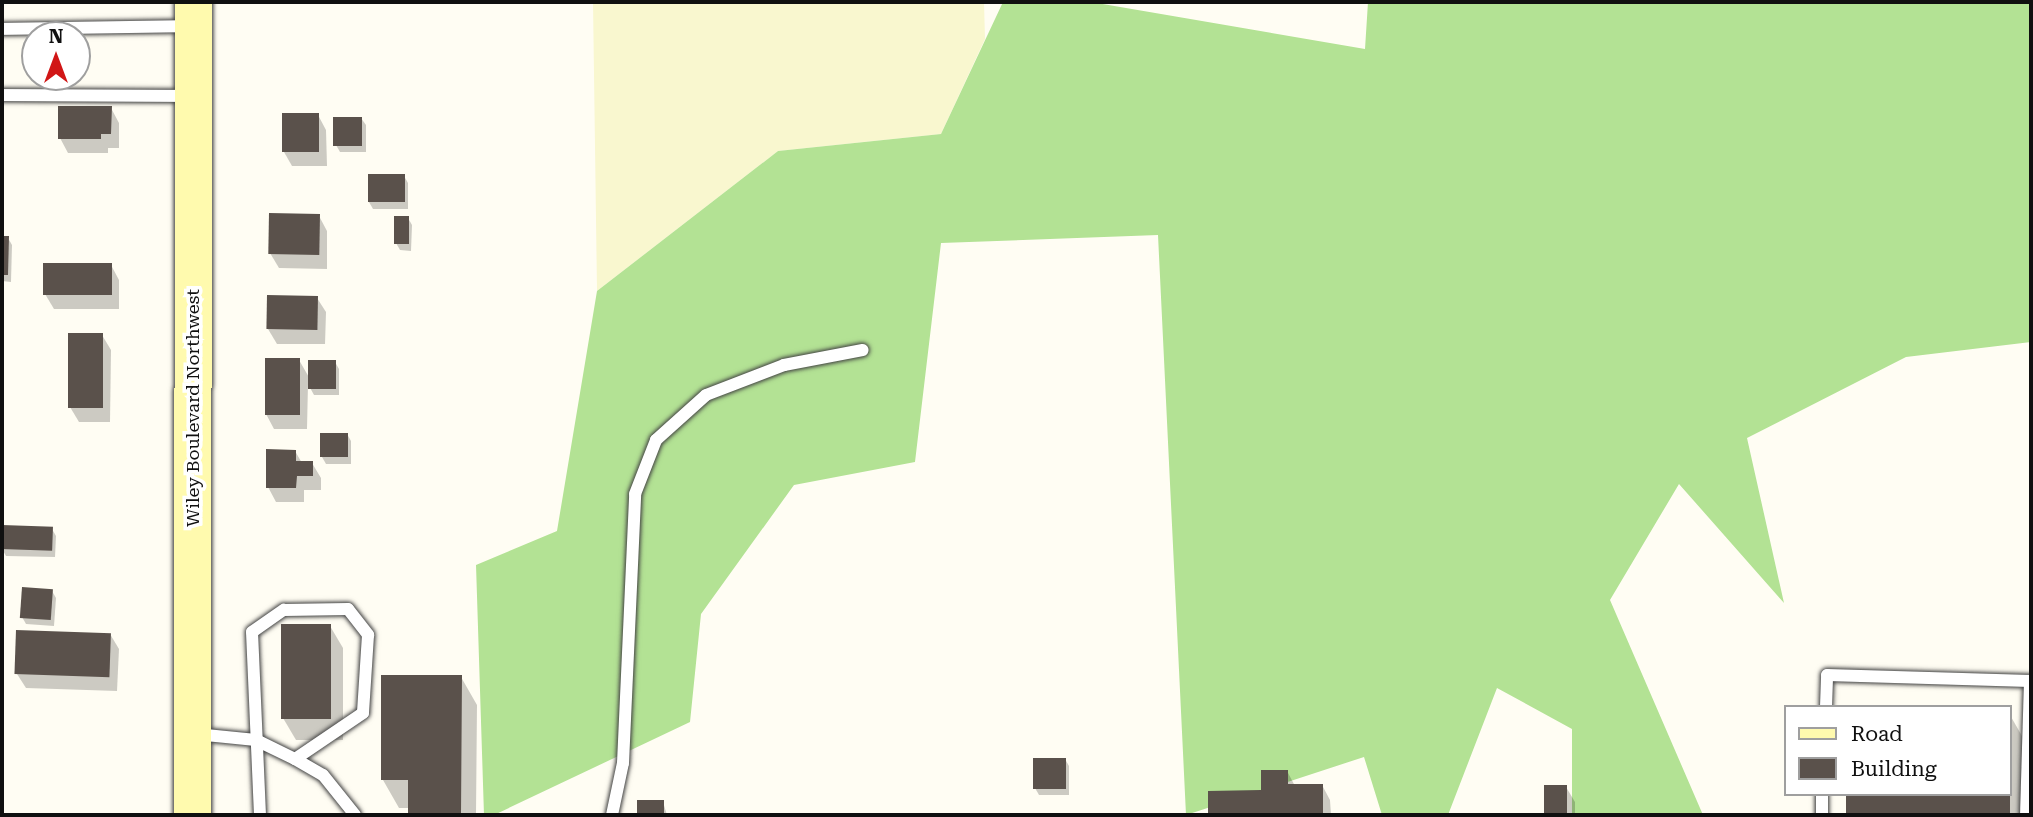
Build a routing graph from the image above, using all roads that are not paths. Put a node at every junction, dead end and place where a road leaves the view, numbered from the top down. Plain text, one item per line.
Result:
1 (193, 14) edge
2 (2, 29) edge
3 (2, 95) edge
4 (193, 96) junction
5 (863, 350) dead end
6 (1826, 705) edge
7 (192, 733) junction
8 (256, 740) junction
9 (295, 759) junction
10 (1822, 796) edge
11 (191, 815) edge
12 (260, 815) edge
13 (355, 815) edge
14 (612, 815) edge
15 (1822, 815) edge
16 (2026, 815) edge

1 - 2 lane
1 - 4 street, Wiley Boulevard Northwest
3 - 4 lane
4 - 7 street, Wiley Boulevard Northwest
5 - 14 lane
6 - 16 lane
7 - 8 lane
7 - 11 street, Wiley Boulevard Northwest
8 - 9 lane
8 - 9 lane
8 - 12 lane
9 - 13 lane
10 - 15 lane

